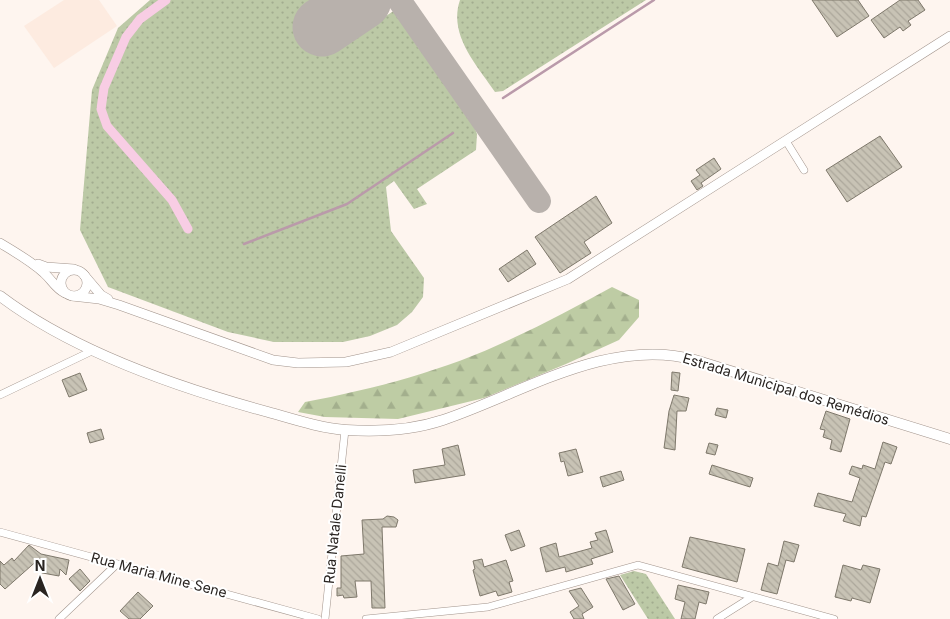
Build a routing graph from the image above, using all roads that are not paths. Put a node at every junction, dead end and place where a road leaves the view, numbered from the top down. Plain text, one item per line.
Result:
1 (950, 36) edge
2 (786, 141) junction
3 (804, 170) dead end
4 (0, 243) edge
5 (28, 260) junction
6 (79, 272) junction
7 (68, 294) junction
8 (0, 296) edge
9 (119, 305) junction
10 (94, 350) junction
11 (0, 395) edge
12 (345, 430) junction
13 (950, 439) edge
14 (0, 532) edge
15 (117, 564) junction
16 (752, 597) junction
17 (59, 619) edge
18 (318, 619) edge
19 (325, 619) edge
20 (366, 619) edge
21 (717, 619) edge
22 (834, 619) edge

1 - 2 street
2 - 3 street
2 - 9 street
4 - 5 street
5 - 6 street
5 - 7 street
6 - 7 street
6 - 7 street
6 - 9 street
7 - 9 street
8 - 10 main road, Estrada Municipal dos Remédios
10 - 11 street
10 - 12 main road, Estrada Municipal dos Remédios
12 - 13 main road, Estrada Municipal dos Remédios
12 - 19 street, Rua Natale Danelli
14 - 15 street, Rua Maria Mine Sene
15 - 17 street
15 - 18 street, Rua Maria Mine Sene
16 - 20 street
16 - 21 street
16 - 22 street

